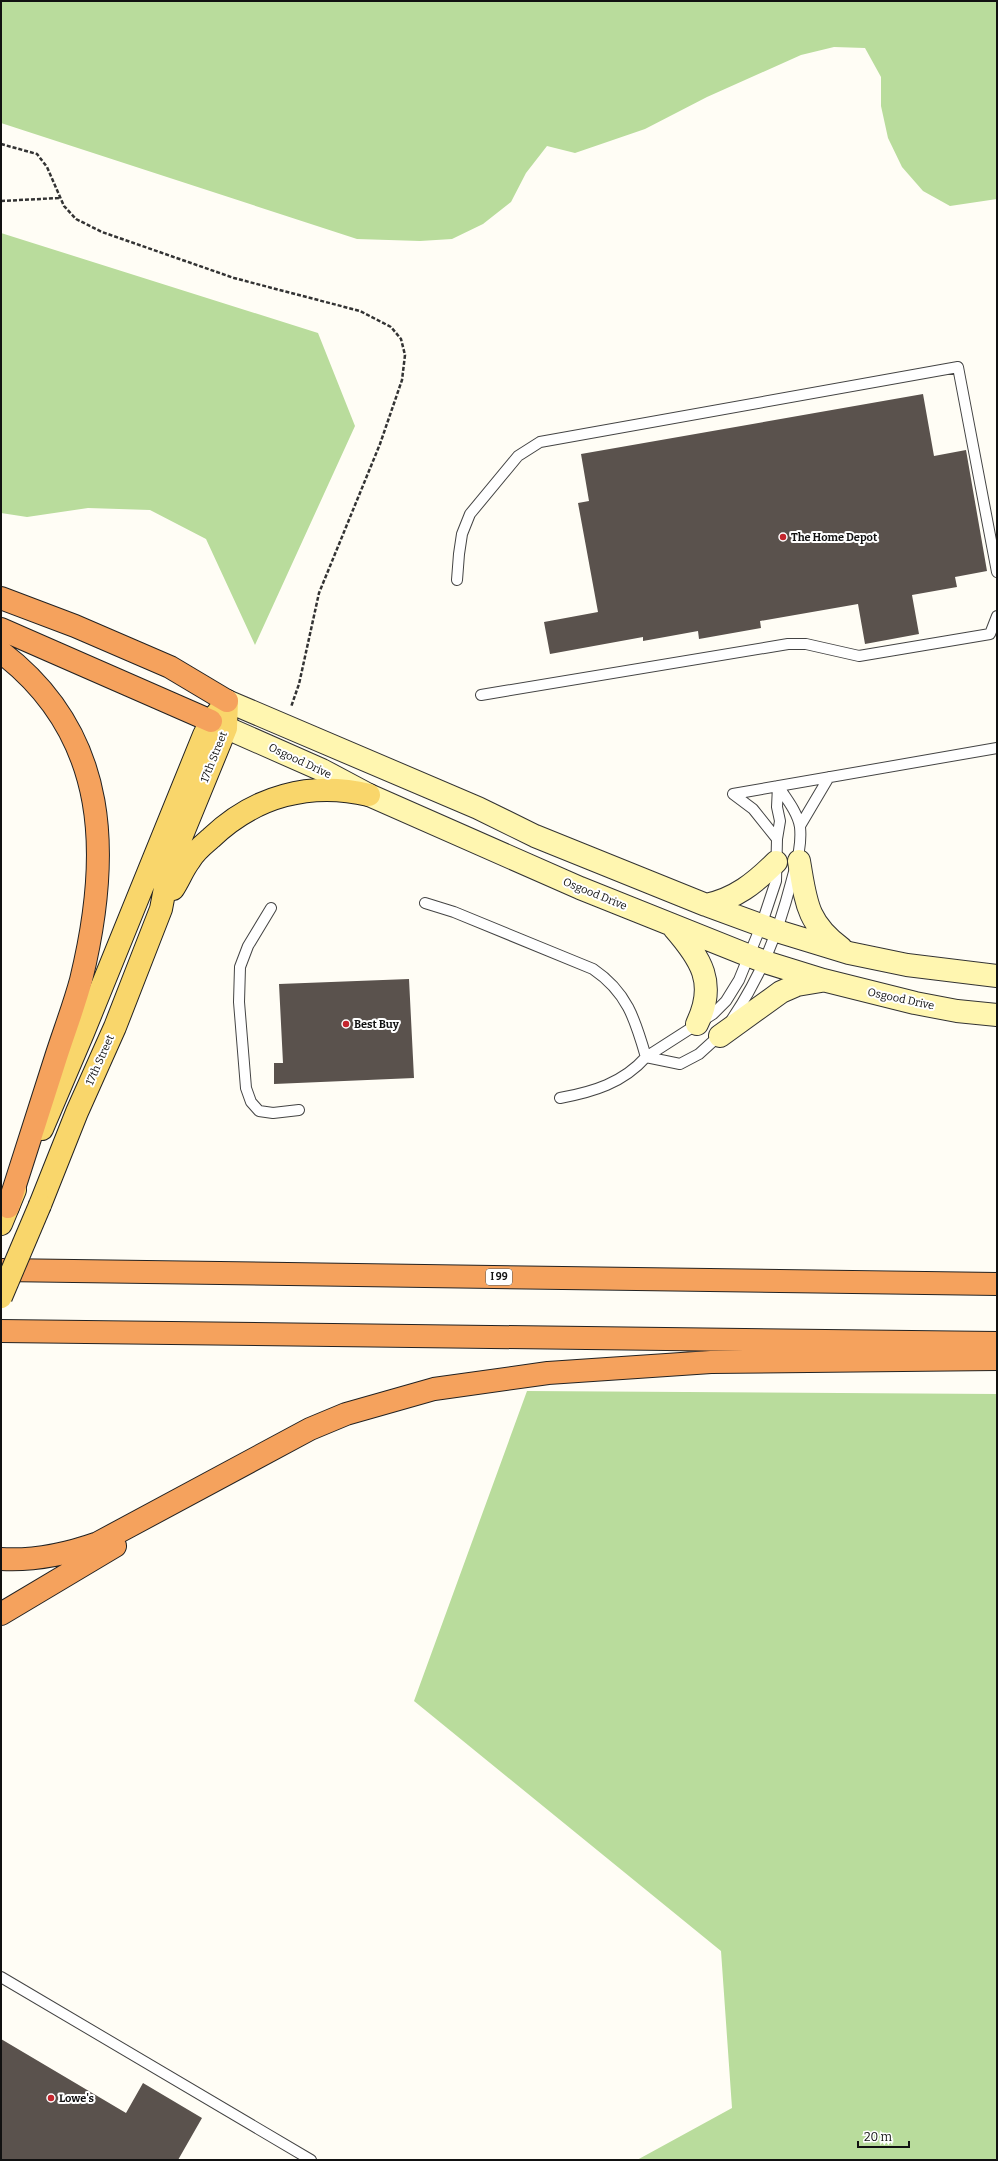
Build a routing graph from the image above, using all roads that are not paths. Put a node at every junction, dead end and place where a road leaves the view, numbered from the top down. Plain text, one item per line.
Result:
1 (997, 572) edge
2 (457, 580) dead end
3 (1, 598) edge
4 (997, 616) edge
5 (1, 629) edge
6 (1, 652) edge
7 (481, 695) dead end
8 (227, 701) junction
9 (219, 724) junction
10 (997, 748) edge
11 (829, 777) junction
12 (778, 786) junction
13 (369, 795) junction
14 (800, 826) junction
15 (776, 839) junction
16 (799, 861) junction
17 (776, 862) junction
18 (425, 903) dead end
19 (706, 905) junction
20 (271, 908) dead end
21 (161, 909) junction
22 (670, 924) junction
23 (769, 928) junction
24 (849, 953) junction
25 (756, 959) junction
26 (997, 976) edge
27 (823, 980) junction
28 (997, 1015) edge
29 (698, 1024) junction
30 (720, 1036) junction
31 (646, 1057) junction
32 (560, 1098) dead end
33 (299, 1110) dead end
34 (4, 1216) edge
35 (1, 1256) edge
36 (1, 1270) edge
37 (180, 1272) junction
38 (997, 1284) edge
39 (1, 1297) edge
40 (1, 1331) edge
41 (997, 1343) edge
42 (997, 1359) edge
43 (241, 1465) junction
44 (1, 1559) edge
45 (1, 1614) edge
46 (1, 1977) edge
47 (311, 2160) edge

1 - 2 lane
3 - 8 highway
4 - 7 lane
5 - 9 highway
6 - 34 highway
8 - 9 main road, 17th Street
8 - 19 main road
9 - 13 main road, Osgood Drive
9 - 21 main road, 17th Street
9 - 34 main road, 17th Street
10 - 11 lane
11 - 12 lane
11 - 14 lane
12 - 14 lane
12 - 15 lane
12 - 15 lane
13 - 21 main road
13 - 22 main road, Osgood Drive
14 - 16 lane
15 - 17 lane
16 - 23 lane
16 - 24 main road
17 - 19 main road
17 - 23 lane
18 - 31 lane
19 - 23 main road
20 - 33 lane
21 - 39 main road, 17th Street, bridge
22 - 25 main road, Osgood Drive
22 - 29 main road
23 - 24 main road
23 - 25 lane
23 - 25 lane
24 - 26 main road
25 - 27 main road, Osgood Drive
25 - 29 lane
25 - 30 lane
27 - 28 main road, Osgood Drive
27 - 30 main road
29 - 31 lane
30 - 31 lane
31 - 32 lane
35 - 37 highway
36 - 37 highway, I 99
37 - 38 highway, I 99
40 - 41 highway
42 - 43 highway
43 - 44 highway
43 - 45 highway
46 - 47 lane

